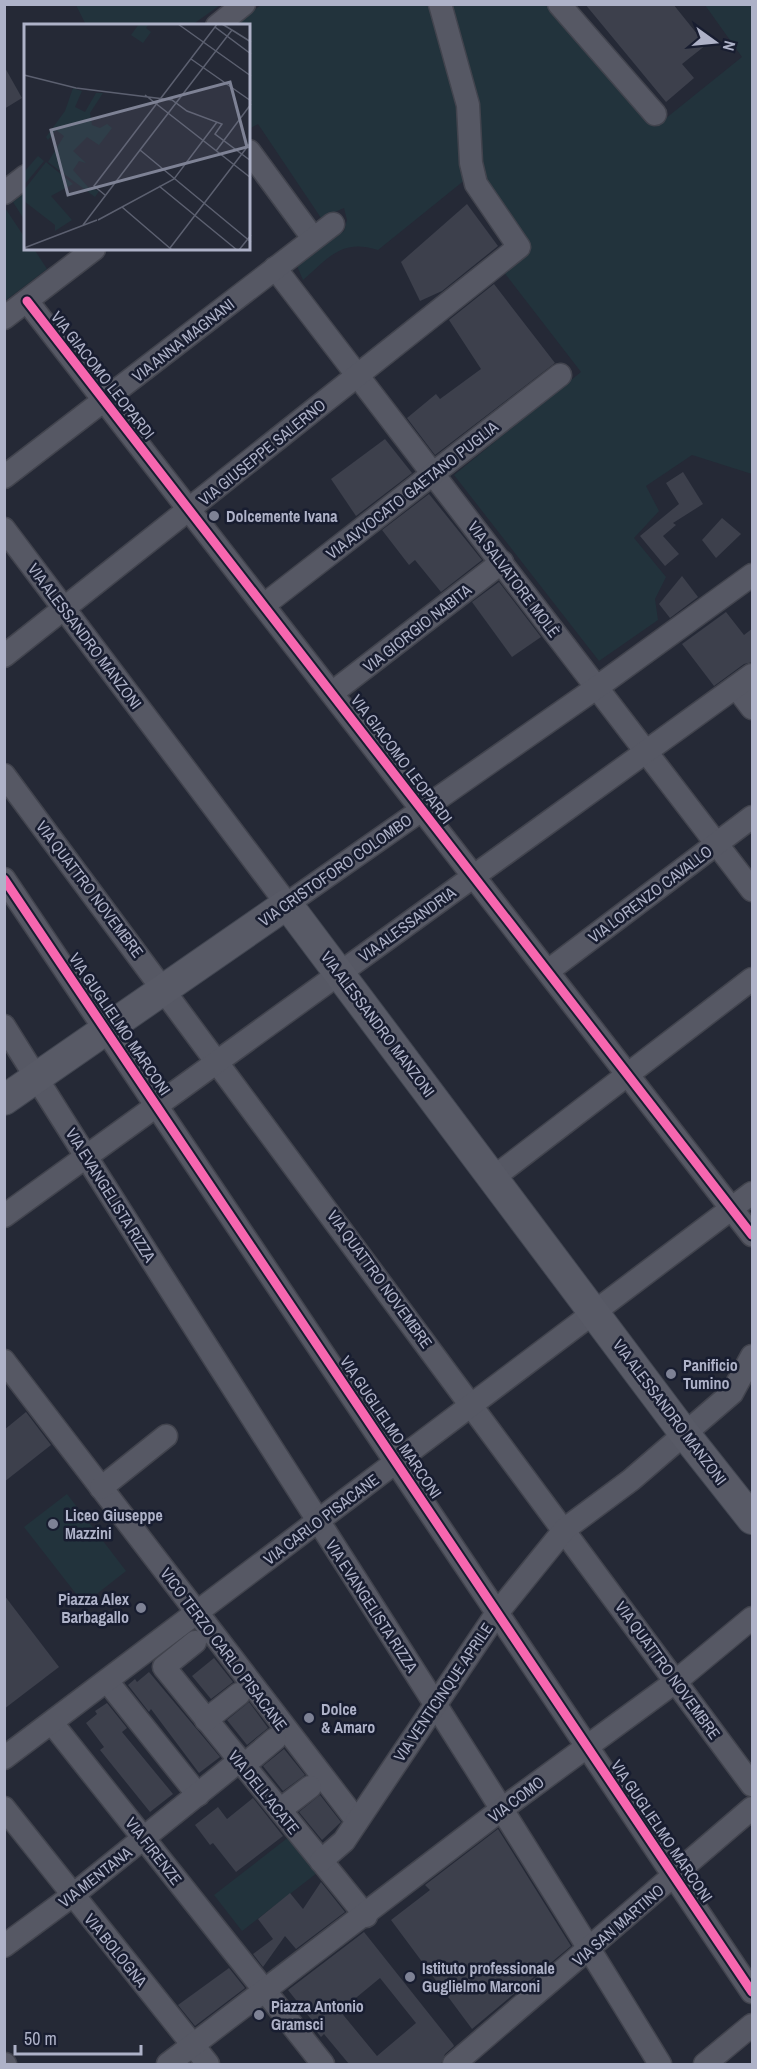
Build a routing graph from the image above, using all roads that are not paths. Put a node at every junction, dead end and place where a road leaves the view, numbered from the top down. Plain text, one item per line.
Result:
1 (244, 4) edge
2 (440, 4) edge
3 (561, 5) edge
4 (219, 24) edge
5 (656, 114) dead end
6 (250, 152) edge
7 (24, 178) edge
8 (4, 193) edge
9 (333, 224) dead end
10 (313, 238) junction
11 (93, 250) edge
12 (275, 268) junction
13 (27, 301) junction
14 (4, 318) edge
15 (358, 375) junction
16 (560, 375) dead end
17 (105, 401) junction
18 (434, 473) junction
19 (4, 477) edge
20 (190, 510) junction
21 (4, 528) edge
22 (502, 562) junction
23 (753, 575) edge
24 (264, 605) junction
25 (63, 609) junction
26 (4, 656) edge
27 (744, 681) edge
28 (597, 688) junction
29 (332, 693) junction
30 (753, 708) edge
31 (646, 752) junction
32 (4, 775) edge
33 (422, 810) junction
34 (753, 817) edge
35 (718, 844) junction
36 (472, 877) junction
37 (4, 879) edge
38 (753, 890) edge
39 (287, 904) junction
40 (548, 971) junction
41 (340, 973) junction
42 (753, 979) edge
43 (164, 988) junction
44 (4, 1026) edge
45 (106, 1029) junction
46 (218, 1060) junction
47 (628, 1074) junction
48 (36, 1077) junction
49 (4, 1100) edge
50 (157, 1105) junction
51 (87, 1155) junction
52 (494, 1178) junction
53 (753, 1193) edge
54 (732, 1208) junction
55 (4, 1216) edge
56 (753, 1235) edge
57 (594, 1312) junction
58 (753, 1356) edge
59 (4, 1361) edge
60 (753, 1377) edge
61 (732, 1393) junction
62 (472, 1404) junction
63 (684, 1433) junction
64 (166, 1436) dead end
65 (396, 1462) junction
66 (102, 1488) junction
67 (753, 1519) edge
68 (317, 1522) junction
69 (565, 1529) junction
70 (197, 1613) junction
71 (497, 1613) junction
72 (753, 1618) edge
73 (195, 1642) dead end
74 (107, 1681) junction
75 (675, 1682) junction
76 (239, 1694) dead end
77 (435, 1703) junction
78 (206, 1720) junction
79 (52, 1723) junction
80 (274, 1739) dead end
81 (586, 1746) junction
82 (4, 1758) edge
83 (241, 1763) junction
84 (753, 1785) edge
85 (310, 1787) dead end
86 (198, 1795) junction
87 (4, 1808) edge
88 (753, 1808) edge
89 (502, 1809) junction
90 (280, 1810) junction
91 (357, 1821) junction
92 (144, 1839) junction
93 (321, 1861) junction
94 (674, 1876) junction
95 (73, 1896) junction
96 (366, 1916) junction
97 (4, 1946) edge
98 (590, 1950) junction
99 (267, 1984) junction
100 (753, 1992) edge
101 (753, 2025) edge
102 (182, 2049) edge
103 (467, 2060) edge
104 (208, 2064) edge
105 (323, 2064) edge
106 (660, 2064) edge
107 (705, 2064) edge

1 - 4 street
2 - 15 street, VIA GIUSEPPE SALERNO
3 - 5 street
6 - 10 street
7 - 8 street
9 - 10 street, VIA ANNA MAGNANI
10 - 12 street, VIA ANNA MAGNANI
11 - 13 street
12 - 15 street, VIA SALVATORE MOLÈ
12 - 17 street, VIA ANNA MAGNANI
13 - 14 street
13 - 17 street, VIA GIACOMO LEOPARDI
15 - 18 street, VIA SALVATORE MOLÈ
15 - 20 street, VIA GIUSEPPE SALERNO
16 - 18 street, VIA AVVOCATO GAETANO PUGLIA
17 - 19 street, VIA ANNA MAGNANI
17 - 20 street, VIA GIACOMO LEOPARDI
18 - 22 street, VIA SALVATORE MOLÈ
18 - 24 street, VIA AVVOCATO GAETANO PUGLIA
20 - 24 street, VIA GIACOMO LEOPARDI
20 - 25 street, VIA GIUSEPPE SALERNO
21 - 25 street, VIA ALESSANDRO MANZONI
22 - 28 street, VIA SALVATORE MOLÈ
22 - 29 street, VIA GIORGIO NABITA
23 - 28 street, VIA CRISTOFORO COLOMBO
24 - 29 street, VIA GIACOMO LEOPARDI
25 - 26 street, VIA GIUSEPPE SALERNO
25 - 39 street, VIA ALESSANDRO MANZONI
27 - 30 street
27 - 31 street, VIA ALESSANDRIA
28 - 31 street, VIA SALVATORE MOLÈ
28 - 33 street, VIA CRISTOFORO COLOMBO
29 - 33 street, VIA GIACOMO LEOPARDI
31 - 35 street, VIA SALVATORE MOLÈ
31 - 36 street, VIA ALESSANDRIA
32 - 43 street, VIA QUATTRO NOVEMBRE
33 - 36 street, VIA GIACOMO LEOPARDI
33 - 39 street, VIA CRISTOFORO COLOMBO
34 - 35 street, VIA LORENZO CAVALLO
35 - 38 street, VIA SALVATORE MOLÈ
35 - 40 street, VIA LORENZO CAVALLO
36 - 40 street, VIA GIACOMO LEOPARDI
36 - 41 street, VIA ALESSANDRIA
37 - 45 street, VIA GUGLIELMO MARCONI
39 - 41 main road, VIA ALESSANDRO MANZONI
39 - 43 main road, VIA CRISTOFORO COLOMBO
40 - 47 street, VIA GIACOMO LEOPARDI
41 - 46 street, VIA ALESSANDRIA
41 - 52 main road, VIA ALESSANDRO MANZONI
42 - 47 street
43 - 45 main road, VIA CRISTOFORO COLOMBO
43 - 46 street, VIA QUATTRO NOVEMBRE
44 - 48 street, VIA EVANGELISTA RIZZA
45 - 48 main road, VIA CRISTOFORO COLOMBO
45 - 50 street, VIA GUGLIELMO MARCONI
46 - 50 street, VIA ALESSANDRIA
46 - 62 street, VIA QUATTRO NOVEMBRE
47 - 52 street
47 - 54 street, VIA GIACOMO LEOPARDI
48 - 49 main road, VIA CRISTOFORO COLOMBO
48 - 51 street, VIA EVANGELISTA RIZZA
50 - 51 street, VIA ALESSANDRIA
50 - 65 street, VIA GUGLIELMO MARCONI
51 - 55 street, VIA ALESSANDRIA
51 - 68 street, VIA EVANGELISTA RIZZA
52 - 57 main road, VIA ALESSANDRO MANZONI
53 - 54 street, VIA CARLO PISACANE
54 - 56 street, VIA GIACOMO LEOPARDI
54 - 57 street, VIA CARLO PISACANE
57 - 62 street, VIA CARLO PISACANE
57 - 63 main road, VIA ALESSANDRO MANZONI
58 - 61 street, VIA VENTICINQUE APRILE
59 - 66 street, VICO TERZO CARLO PISACANE
60 - 61 street
61 - 63 street, VIA VENTICINQUE APRILE
62 - 65 street, VIA CARLO PISACANE
62 - 69 street, VIA QUATTRO NOVEMBRE
63 - 67 main road, VIA ALESSANDRO MANZONI
63 - 69 street, VIA VENTICINQUE APRILE
64 - 66 street
65 - 68 street, VIA CARLO PISACANE
65 - 71 street, VIA GUGLIELMO MARCONI
66 - 70 street, VICO TERZO CARLO PISACANE
68 - 70 street, VIA CARLO PISACANE
68 - 77 street, VIA EVANGELISTA RIZZA
69 - 71 street, VIA VENTICINQUE APRILE
69 - 75 street, VIA QUATTRO NOVEMBRE
70 - 74 street, VIA CARLO PISACANE
70 - 91 street, VICO TERZO CARLO PISACANE
71 - 77 street, VIA VENTICINQUE APRILE
71 - 81 street, VIA GUGLIELMO MARCONI
72 - 75 street, VIA COMO
73 - 78 street, VIA DELL'ACATE
74 - 79 street, VIA CARLO PISACANE
74 - 86 street
75 - 81 street, VIA COMO
75 - 84 street, VIA QUATTRO NOVEMBRE
76 - 78 street
77 - 89 street, VIA EVANGELISTA RIZZA
77 - 91 street, VIA VENTICINQUE APRILE
78 - 83 street, VIA DELL'ACATE
79 - 82 street, VIA CARLO PISACANE
79 - 92 street, VIA FIRENZE
80 - 83 street, VIA MENTANA
81 - 89 street, VIA COMO
81 - 94 street, VIA GUGLIELMO MARCONI
83 - 86 street, VIA MENTANA
83 - 90 street, VIA DELL'ACATE
85 - 90 street
86 - 92 street, VIA MENTANA
87 - 95 street, VIA BOLOGNA
88 - 94 street, VIA SAN MARTINO
89 - 96 street, VIA COMO
89 - 98 street, VIA EVANGELISTA RIZZA
90 - 93 street, VIA DELL'ACATE
91 - 93 street, VIA VENTICINQUE APRILE
92 - 95 street, VIA MENTANA
92 - 99 street, VIA FIRENZE
93 - 96 street, VIA DELL'ACATE
94 - 98 street, VIA SAN MARTINO
94 - 100 street, VIA GUGLIELMO MARCONI
95 - 97 street, VIA MENTANA
95 - 102 street, VIA BOLOGNA
96 - 99 street, VIA COMO
98 - 103 street, VIA SAN MARTINO
98 - 106 street, VIA EVANGELISTA RIZZA
99 - 102 street, VIA COMO
99 - 105 street, VIA FIRENZE
101 - 107 street
102 - 104 street, VIA BOLOGNA

